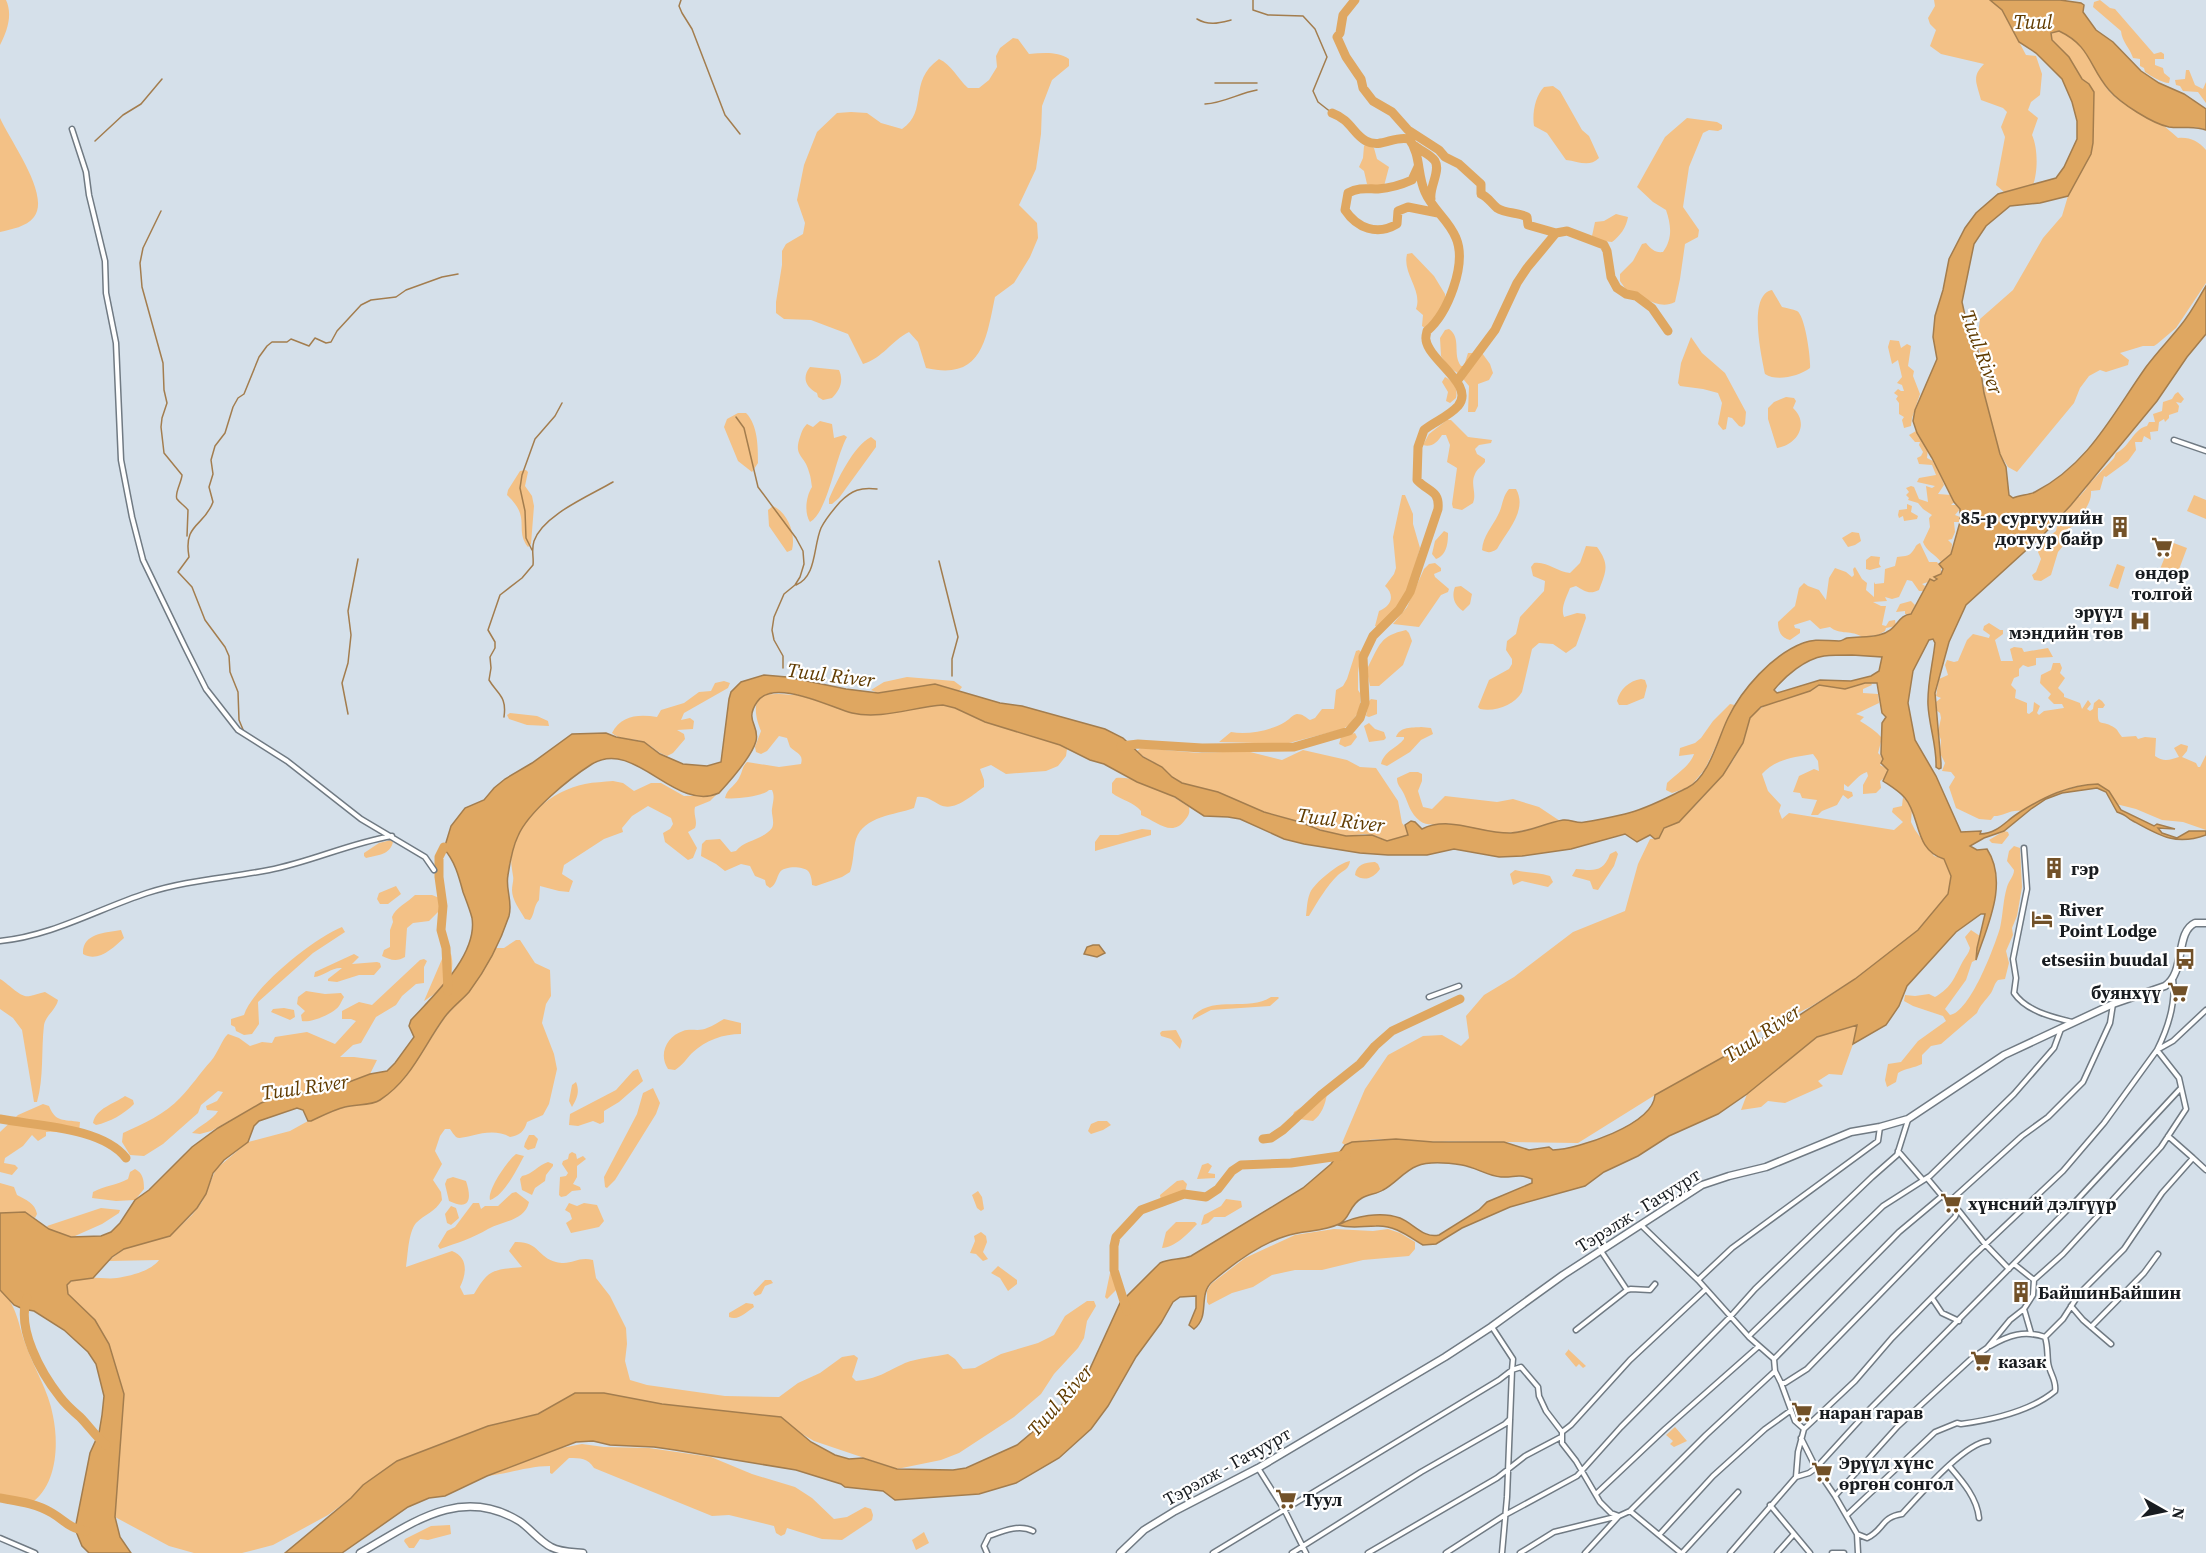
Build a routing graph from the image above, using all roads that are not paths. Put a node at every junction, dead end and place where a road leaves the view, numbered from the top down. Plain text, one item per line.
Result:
1 (72, 129) dead end
2 (2174, 440) dead end
3 (2206, 451) edge
4 (392, 836) junction
5 (2024, 848) dead end
6 (434, 870) dead end
7 (2206, 923) edge
8 (0, 941) edge
9 (2173, 978) junction
10 (1459, 986) dead end
11 (1429, 997) dead end
12 (2113, 1004) junction
13 (2206, 1010) edge
14 (2073, 1022) junction
15 (2061, 1029) junction
16 (2157, 1050) junction
17 (2181, 1088) junction
18 (1908, 1119) junction
19 (1880, 1127) junction
20 (2168, 1136) junction
21 (1898, 1151) junction
22 (2193, 1158) junction
23 (2206, 1170) edge
24 (1925, 1179) junction
25 (1942, 1196) junction
26 (1950, 1201) junction
27 (1958, 1210) junction
28 (1641, 1225) junction
29 (1985, 1244) junction
30 (1600, 1250) junction
31 (2158, 1254) dead end
32 (2014, 1264) junction
33 (2009, 1269) junction
34 (1698, 1280) junction
35 (2034, 1280) junction
36 (1655, 1284) dead end
37 (1706, 1289) junction
38 (1627, 1290) junction
39 (1932, 1298) junction
40 (2071, 1306) junction
41 (2024, 1309) junction
42 (1730, 1317) junction
43 (1959, 1321) junction
44 (1491, 1327) junction
45 (2091, 1327) junction
46 (1576, 1330) dead end
47 (2031, 1333) junction
48 (1749, 1337) junction
49 (2045, 1337) junction
50 (2111, 1344) dead end
51 (1759, 1347) junction
52 (1987, 1348) junction
53 (1774, 1359) junction
54 (1512, 1370) junction
55 (1775, 1371) junction
56 (1781, 1383) junction
57 (1790, 1411) junction
58 (1511, 1418) junction
59 (1804, 1429) junction
60 (1562, 1434) junction
61 (1801, 1438) junction
62 (1988, 1441) dead end
63 (1950, 1467) junction
64 (1258, 1468) junction
65 (1816, 1468) junction
66 (1508, 1471) junction
67 (1581, 1472) junction
68 (1796, 1477) junction
69 (1738, 1492) dead end
70 (1596, 1494) junction
71 (1835, 1496) junction
72 (1770, 1505) junction
73 (1285, 1511) junction
74 (1630, 1511) junction
75 (1505, 1515) junction
76 (1847, 1515) junction
77 (1619, 1516) junction
78 (1979, 1518) dead end
79 (1033, 1531) dead end
80 (1794, 1534) junction
81 (1857, 1534) junction
82 (1659, 1535) junction
83 (0, 1538) edge
84 (1303, 1546) junction
85 (35, 1553) edge
86 (360, 1553) edge
87 (583, 1553) edge
88 (987, 1553) edge
89 (1120, 1553) edge
90 (1213, 1553) edge
91 (1292, 1553) edge
92 (1306, 1553) edge
93 (1368, 1553) edge
94 (1446, 1553) edge
95 (1502, 1553) edge
96 (1520, 1553) edge
97 (1585, 1553) edge
98 (1682, 1553) edge
99 (1730, 1553) edge
100 (1777, 1553) edge
101 (1810, 1553) edge
102 (1832, 1553) edge
103 (1844, 1553) edge
104 (1857, 1553) edge

1 - 4 street
2 - 3 street
4 - 6 street
4 - 8 street
5 - 14 street
7 - 9 main road
9 - 12 main road, Тэрэлж - Гачуурт
9 - 16 street
10 - 11 street
12 - 14 main road, Тэрэлж - Гачуурт
12 - 26 street
13 - 16 street
14 - 15 main road, Тэрэлж - Гачуурт
15 - 18 main road, Тэрэлж - Гачуурт
15 - 24 street
16 - 17 street
16 - 29 street
17 - 20 street
17 - 32 street
18 - 19 main road, Тэрэлж - Гачуурт
18 - 21 street
19 - 28 main road, Тэрэлж - Гачуурт
19 - 34 street
20 - 22 street
20 - 35 street
21 - 24 street
21 - 42 street
22 - 23 street
22 - 40 street
24 - 25 street
24 - 48 street
25 - 26 street
25 - 53 street
26 - 27 street
27 - 29 street
27 - 56 street
28 - 30 main road, Тэрэлж - Гачуурт
28 - 34 street
29 - 33 street
29 - 39 street
30 - 38 street
30 - 44 main road, Тэрэлж - Гачуурт
31 - 45 street
32 - 33 street
32 - 35 street
33 - 43 street
34 - 37 street
35 - 41 street
36 - 38 street
37 - 42 street
37 - 60 street
38 - 46 street
39 - 43 street
39 - 59 street
40 - 45 street
40 - 49 street
41 - 47 street
41 - 52 street
42 - 48 street
42 - 67 street
43 - 65 street
44 - 54 street
44 - 64 main road, Тэрэлж - Гачуурт
45 - 50 street
47 - 49 street
47 - 52 street
48 - 51 street
49 - 76 street
51 - 53 street
51 - 70 street
52 - 71 street
53 - 55 street
54 - 58 street
54 - 60 street
54 - 73 street
55 - 56 street
55 - 74 street
56 - 57 street
57 - 59 street
57 - 82 street
58 - 66 street
58 - 84 street
59 - 61 street
60 - 66 street
60 - 67 street
61 - 65 street
61 - 68 street
62 - 63 street
63 - 78 street
63 - 81 street
64 - 73 street
64 - 89 main road, Тэрэлж - Гачуурт
65 - 68 street
65 - 71 street
66 - 75 street
66 - 93 street
67 - 70 street
67 - 75 street
68 - 72 street
69 - 98 street
70 - 77 street
71 - 76 street
72 - 80 street
72 - 99 street
73 - 84 street
73 - 90 street
74 - 77 street
74 - 82 street
75 - 94 street
75 - 95 street
76 - 81 street
77 - 96 street
77 - 97 street
79 - 88 street
80 - 100 street
80 - 101 street
81 - 104 street
82 - 98 street
83 - 85 street
84 - 91 street
84 - 92 street
86 - 87 main road
102 - 103 street

